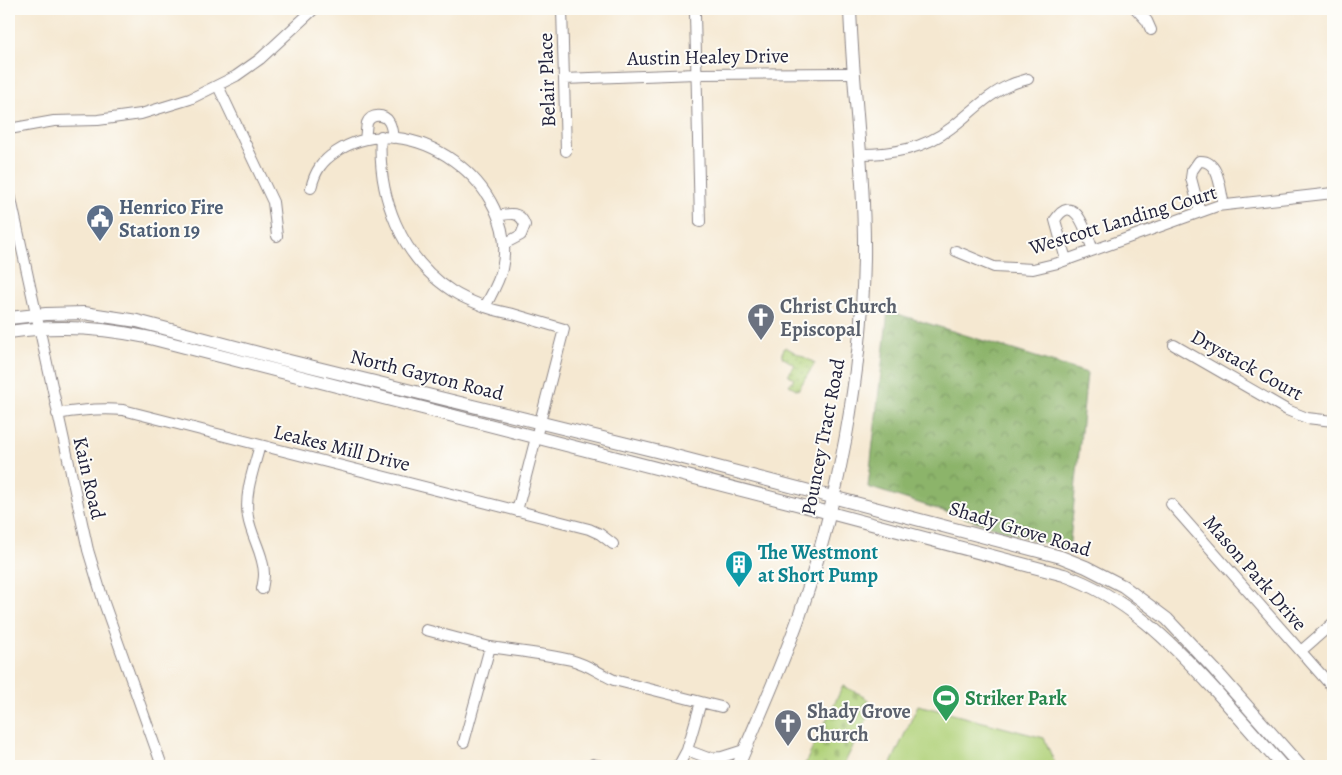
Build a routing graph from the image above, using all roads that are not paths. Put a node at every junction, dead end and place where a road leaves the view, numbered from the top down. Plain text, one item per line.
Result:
1 (314, 9) edge
2 (562, 9) edge
3 (850, 9) edge
4 (1136, 9) edge
5 (694, 14) dead end
6 (1151, 30) dead end
7 (852, 73) junction
8 (696, 74) junction
9 (564, 79) junction
10 (1028, 79) dead end
11 (218, 86) junction
12 (9, 129) edge
13 (381, 136) junction
14 (393, 138) junction
15 (365, 139) junction
16 (566, 151) dead end
17 (860, 154) junction
18 (311, 188) dead end
19 (9, 190) edge
20 (1333, 193) edge
21 (1224, 206) junction
22 (1200, 212) junction
23 (498, 216) junction
24 (700, 222) dead end
25 (277, 236) dead end
26 (504, 244) junction
27 (1093, 250) junction
28 (956, 251) dead end
29 (1066, 260) junction
30 (485, 307) junction
31 (36, 315) junction
32 (9, 318) edge
33 (38, 329) junction
34 (9, 332) edge
35 (1174, 345) dead end
36 (57, 414) junction
37 (1333, 421) edge
38 (539, 422) junction
39 (535, 437) junction
40 (260, 444) junction
41 (833, 496) junction
42 (1171, 504) dead end
43 (516, 511) junction
44 (829, 513) junction
45 (613, 544) dead end
46 (262, 589) dead end
47 (1333, 623) edge
48 (426, 630) dead end
49 (490, 647) junction
50 (1301, 651) junction
51 (1333, 688) edge
52 (700, 702) junction
53 (721, 707) dead end
54 (464, 742) dead end
55 (687, 750) junction
56 (744, 750) junction
57 (711, 762) edge
58 (162, 766) edge
59 (676, 766) edge
60 (738, 766) edge
61 (1282, 766) edge
62 (1300, 766) edge

1 - 11 street
2 - 9 street, Belair Place
3 - 7 main road, Pouncey Tract Road
4 - 6 street
5 - 8 street
7 - 8 street, Austin Healey Drive
7 - 17 main road, Pouncey Tract Road
8 - 9 street, Austin Healey Drive
8 - 24 street
9 - 16 street, Belair Place
10 - 17 street
11 - 12 street
11 - 25 street
13 - 14 street
13 - 15 street
13 - 30 street
14 - 15 street
14 - 23 street
15 - 18 street
17 - 41 main road, Pouncey Tract Road
19 - 31 street, Kain Road
20 - 21 street, Westcott Landing Court
21 - 22 street, Westcott Landing Court
21 - 22 street
22 - 27 street, Westcott Landing Court
23 - 26 street
23 - 26 street
26 - 30 street
27 - 29 street, Westcott Landing Court
27 - 29 street
28 - 29 street, Westcott Landing Court
30 - 38 street
31 - 32 main road, North Gayton Road
31 - 33 street, Kain Road
31 - 38 main road, North Gayton Road
33 - 34 main road, North Gayton Road
33 - 36 street, Kain Road
33 - 39 main road, North Gayton Road
35 - 37 street, Drystack Court
36 - 40 street, Leakes Mill Drive
36 - 58 street, Kain Road
38 - 39 street
38 - 41 main road, North Gayton Road
39 - 43 street
39 - 44 main road, North Gayton Road
40 - 43 street, Leakes Mill Drive
40 - 46 street
41 - 44 main road, Pouncey Tract Road
41 - 62 main road, Shady Grove Road
42 - 50 street, Mason Park Drive
43 - 45 street, Leakes Mill Drive
44 - 56 main road, Pouncey Tract Road
44 - 61 main road, Shady Grove Road
47 - 50 street
48 - 49 street
49 - 52 street
49 - 54 street
50 - 51 street, Mason Park Drive
52 - 53 street
52 - 55 street
55 - 57 street
55 - 59 street
56 - 57 street
56 - 60 main road, Pouncey Tract Road

